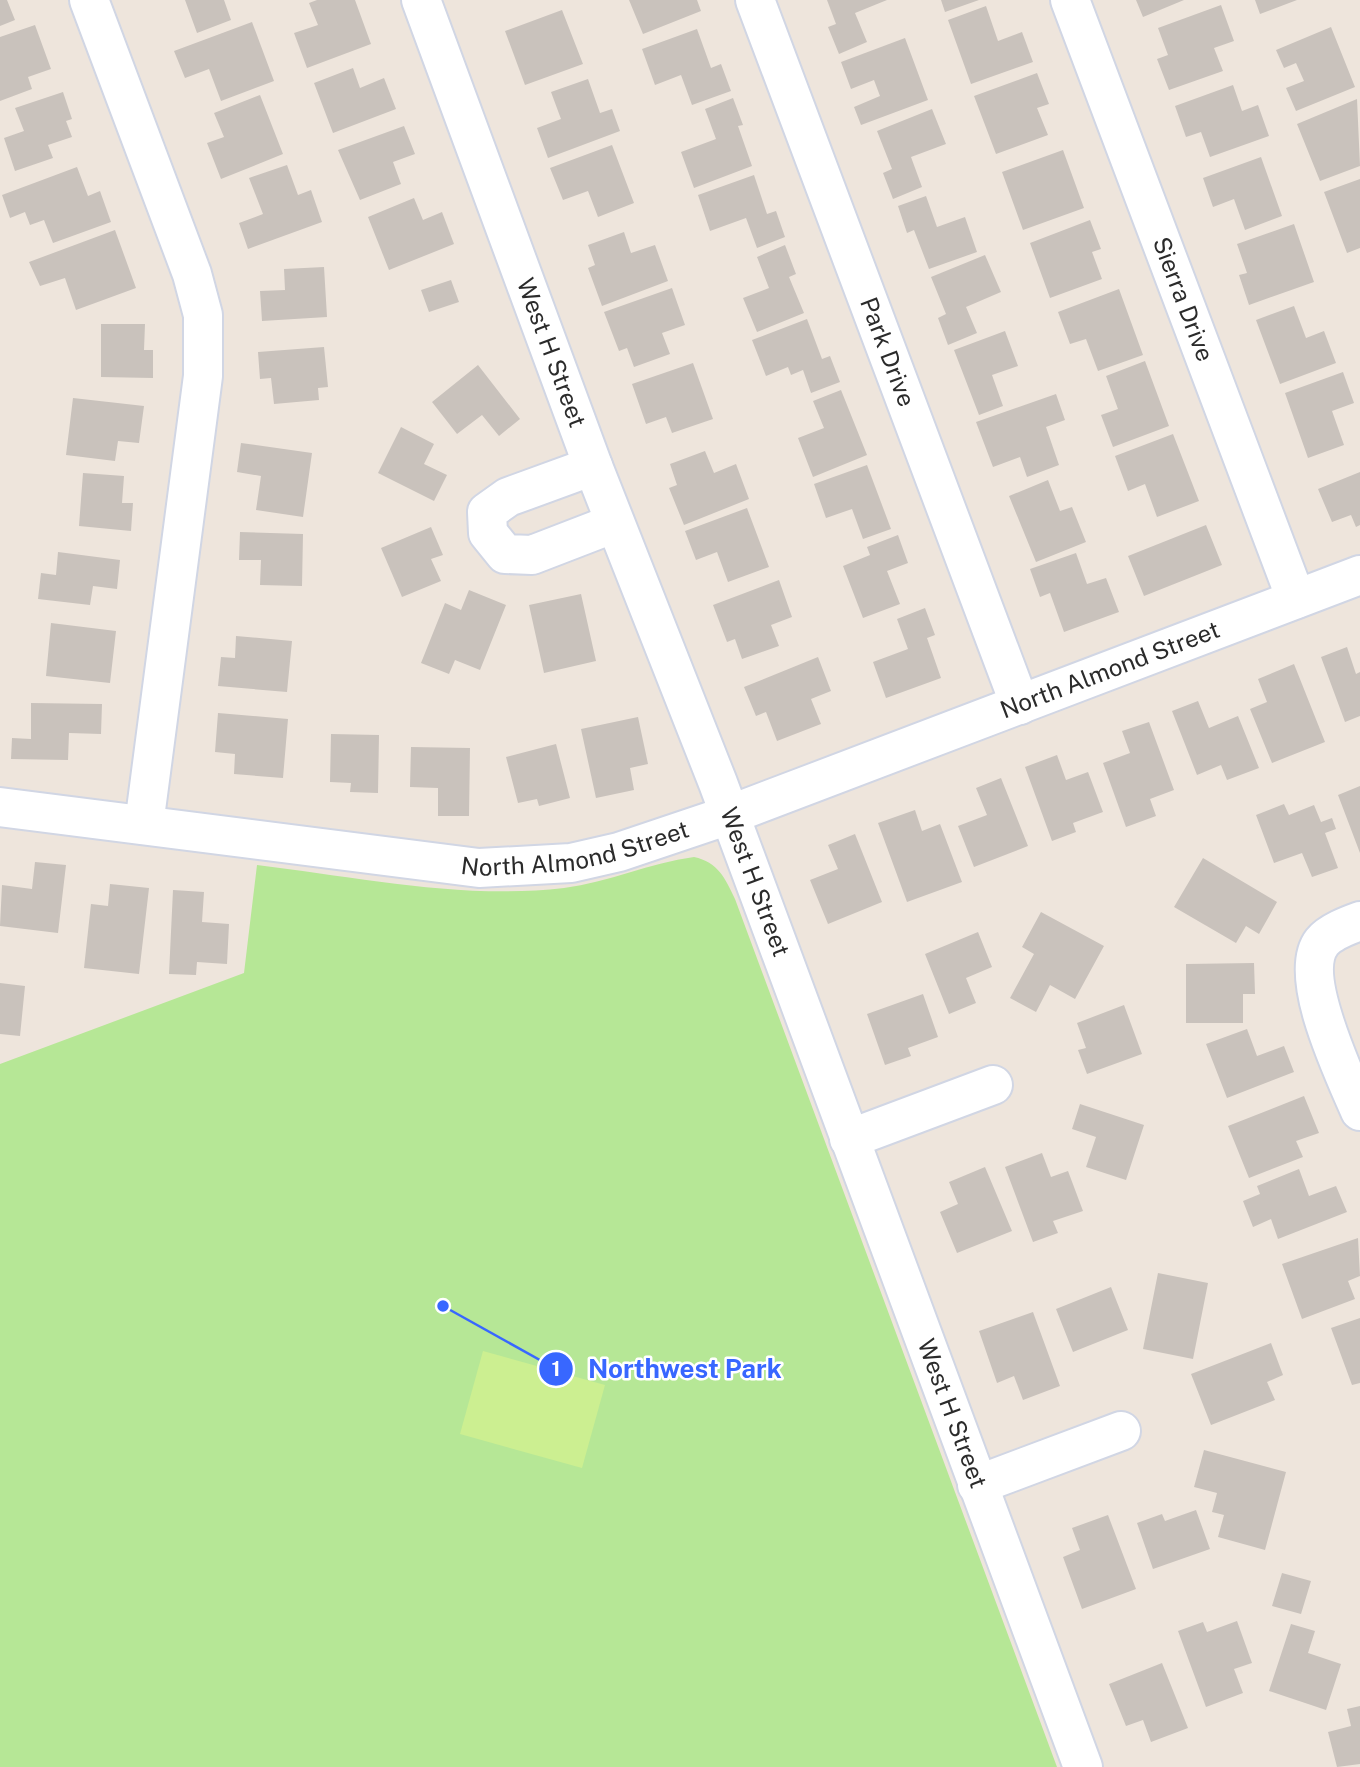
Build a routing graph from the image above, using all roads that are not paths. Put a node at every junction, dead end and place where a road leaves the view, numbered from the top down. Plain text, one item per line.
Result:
1 (89, 0) edge
2 (421, 0) edge
3 (755, 0) edge
4 (1070, 0) edge
5 (593, 466) junction
6 (615, 523) junction
7 (1360, 575) edge
8 (1296, 599) junction
9 (1020, 705) junction
10 (0, 807) edge
11 (730, 815) junction
12 (144, 825) junction
13 (1354, 923) edge
14 (993, 1085) dead end
15 (1360, 1111) edge
16 (849, 1139) junction
17 (1121, 1432) dead end
18 (977, 1485) junction
19 (1083, 1767) edge

1 - 12 street
2 - 5 street, West H Street
3 - 9 street, Park Drive
4 - 8 street, Sierra Drive
5 - 6 street, West H Street
5 - 6 street
6 - 11 street, West H Street
7 - 8 street, North Almond Street
8 - 9 street, North Almond Street
9 - 11 street, North Almond Street
10 - 12 street, North Almond Street
11 - 12 street, North Almond Street
11 - 16 street, West H Street
13 - 15 street
14 - 16 street
16 - 18 street, West H Street
17 - 18 street
18 - 19 street, West H Street

